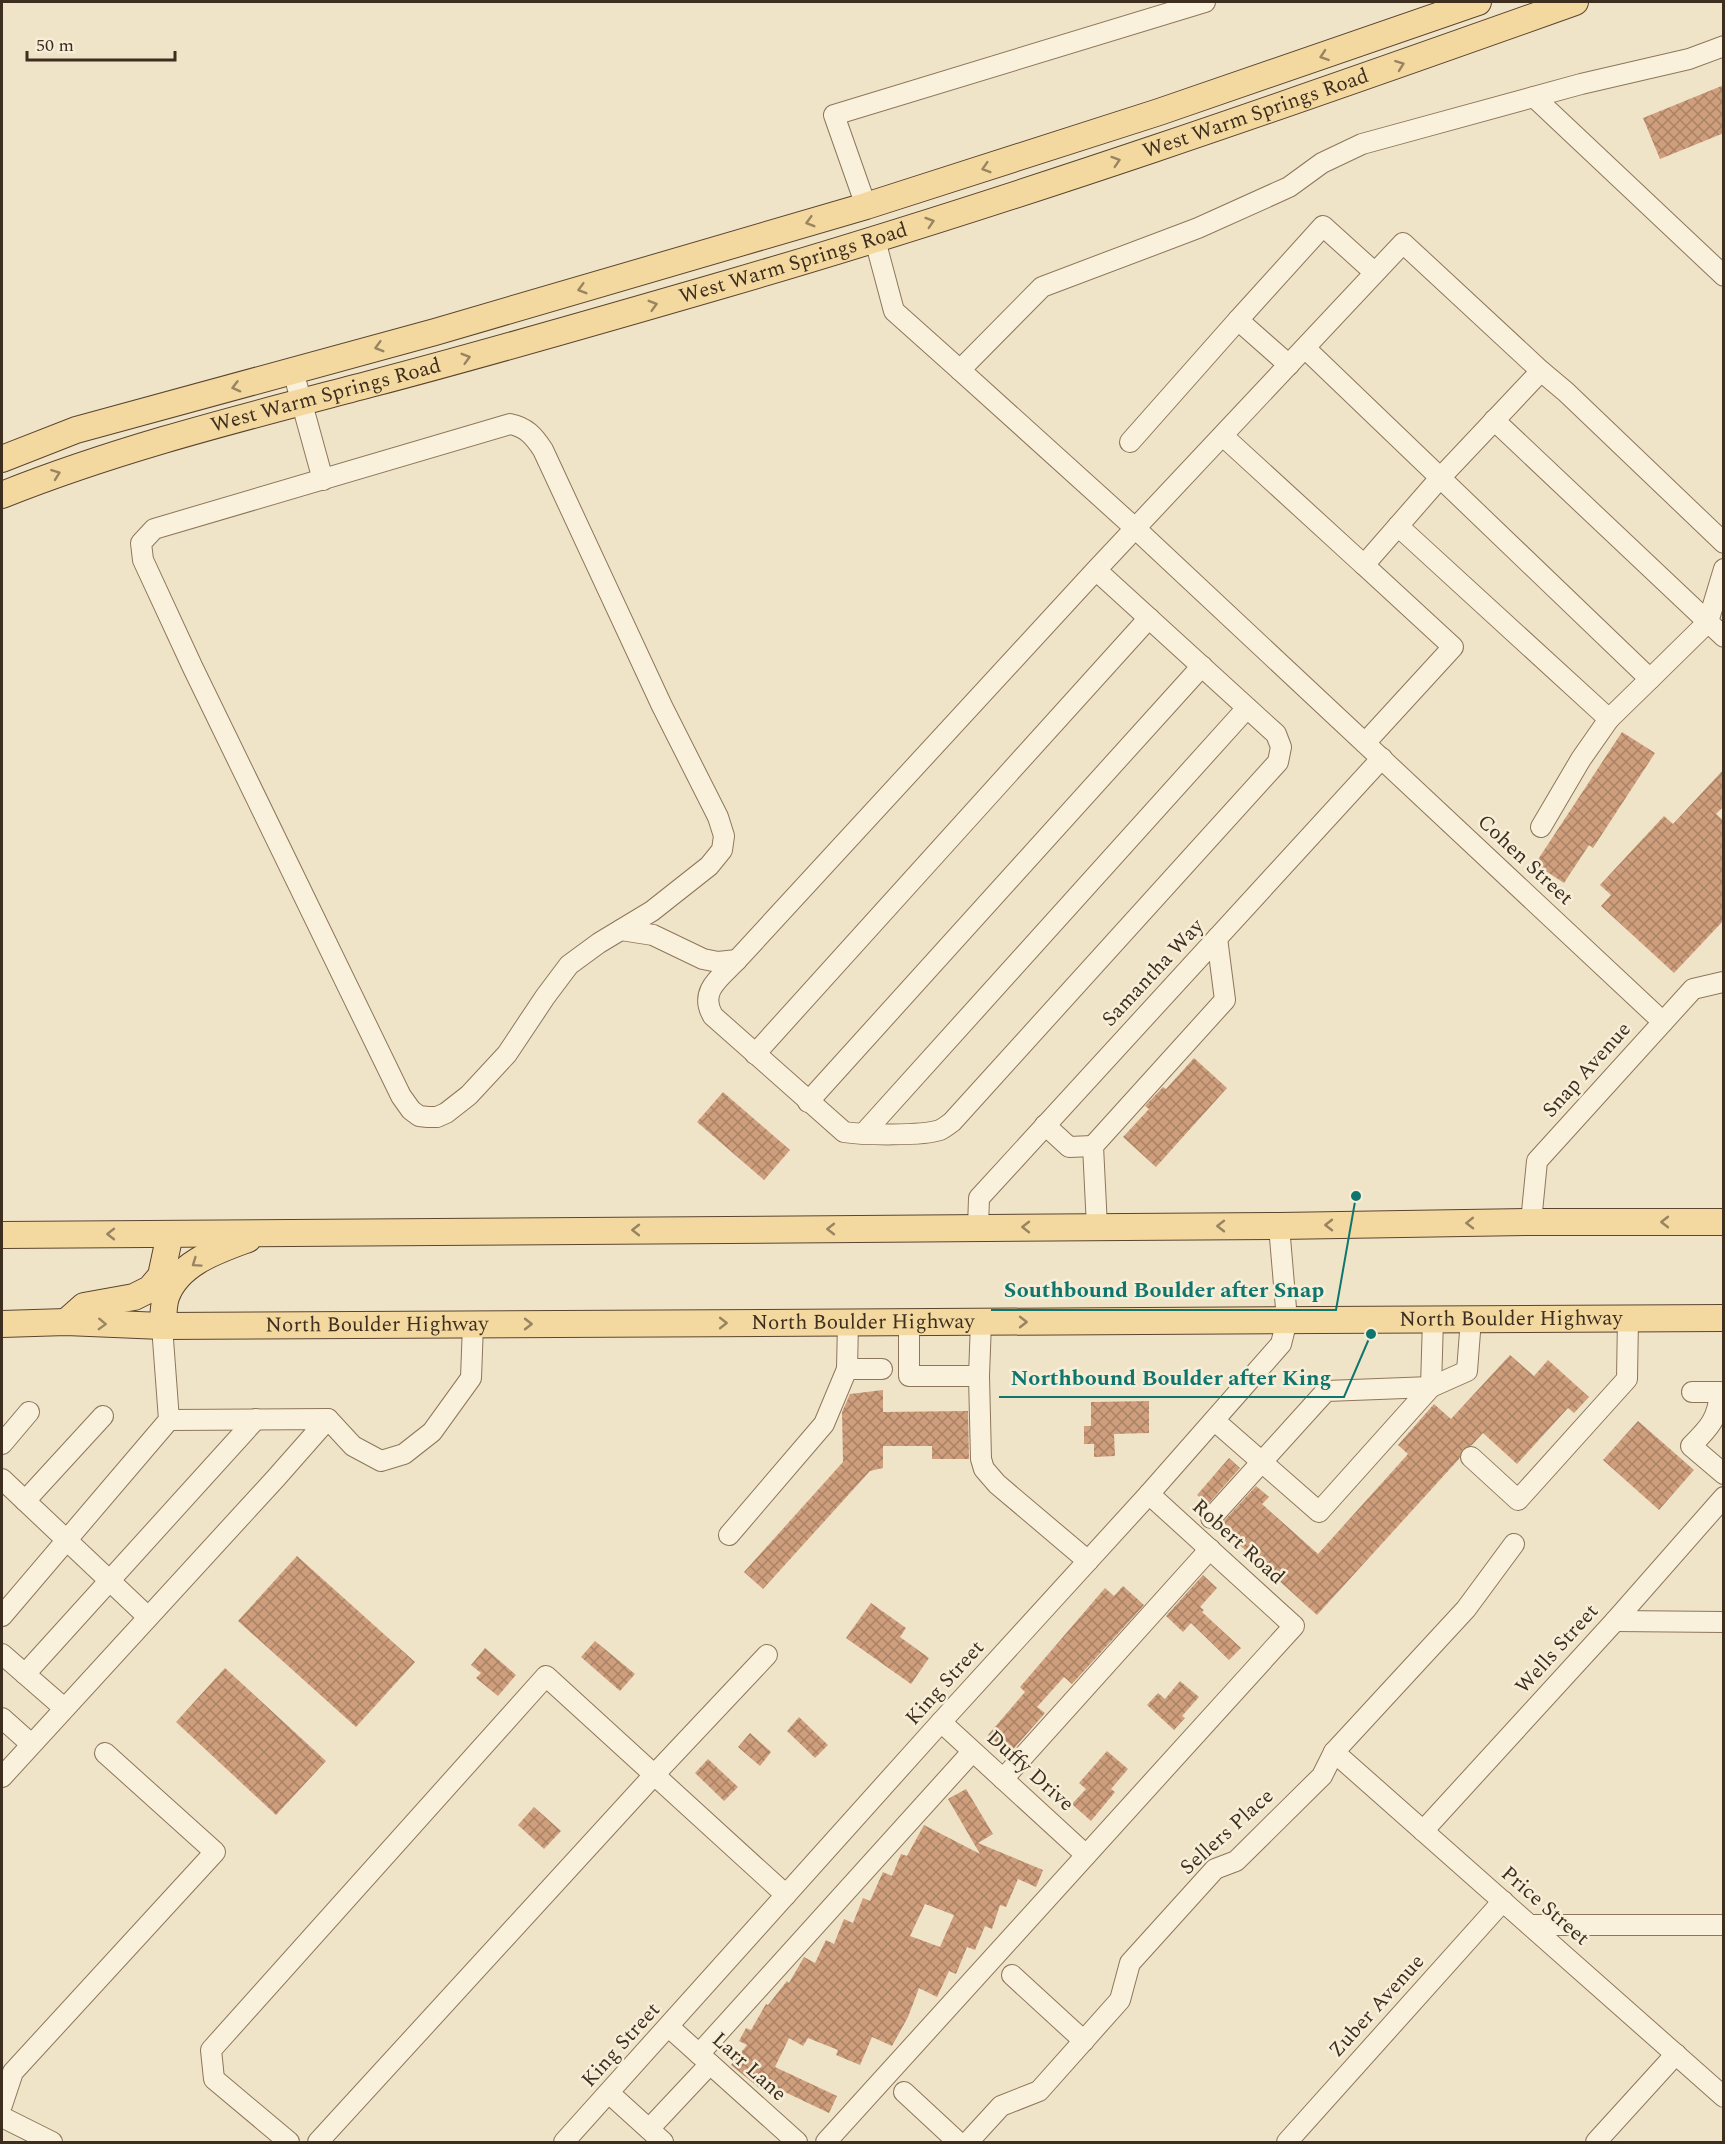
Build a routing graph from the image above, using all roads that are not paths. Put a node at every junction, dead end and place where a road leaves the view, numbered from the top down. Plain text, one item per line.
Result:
1 (1205, 2) edge
2 (1478, 2) edge
3 (1575, 2) edge
4 (1724, 46) edge
5 (1534, 97) junction
6 (866, 206) junction
7 (875, 240) junction
8 (1374, 272) junction
9 (1724, 276) edge
10 (1238, 320) junction
11 (1305, 348) junction
12 (1289, 365) junction
13 (960, 370) junction
14 (293, 371) junction
15 (1541, 371) junction
16 (301, 402) junction
17 (1494, 420) junction
18 (1222, 436) junction
19 (1130, 442) dead end
20 (2, 459) edge
21 (1440, 478) junction
22 (323, 480) junction
23 (2, 495) edge
24 (1398, 526) junction
25 (1136, 529) junction
26 (1724, 543) edge
27 (1364, 565) junction
28 (1724, 569) edge
29 (1096, 570) junction
30 (1149, 618) junction
31 (1708, 622) junction
32 (1724, 637) edge
33 (1202, 666) junction
34 (1650, 679) junction
35 (1247, 708) junction
36 (1609, 719) junction
37 (1360, 738) junction
38 (1382, 758) junction
39 (1541, 827) dead end
40 (621, 930) junction
41 (1217, 938) junction
42 (737, 960) junction
43 (1723, 982) edge
44 (1663, 1022) junction
45 (755, 1054) junction
46 (808, 1102) junction
47 (1046, 1125) junction
48 (864, 1133) junction
49 (1093, 1146) junction
50 (1532, 1222) junction
51 (1724, 1222) edge
52 (1279, 1226) junction
53 (1097, 1227) junction
54 (978, 1228) junction
55 (268, 1232) junction
56 (170, 1234) junction
57 (2, 1235) edge
58 (1628, 1318) junction
59 (1724, 1318) edge
60 (1434, 1319) junction
61 (1471, 1319) junction
62 (1287, 1320) junction
63 (848, 1322) junction
64 (909, 1322) junction
65 (981, 1322) junction
66 (66, 1323) junction
67 (2, 1324) edge
68 (472, 1324) junction
69 (162, 1326) junction
70 (847, 1369) junction
71 (882, 1369) dead end
72 (979, 1376) junction
73 (1431, 1387) junction
74 (1692, 1392) dead end
75 (29, 1413) dead end
76 (103, 1416) dead end
77 (256, 1419) junction
78 (328, 1419) junction
79 (169, 1420) junction
80 (1215, 1421) junction
81 (2, 1444) edge
82 (1471, 1457) dead end
83 (1261, 1461) junction
84 (1724, 1474) edge
85 (2, 1479) edge
86 (1149, 1494) junction
87 (1724, 1497) edge
88 (25, 1501) junction
89 (1211, 1518) dead end
90 (729, 1535) dead end
91 (67, 1540) junction
92 (1514, 1544) dead end
93 (1210, 1549) junction
94 (1088, 1561) junction
95 (110, 1581) junction
96 (2, 1616) edge
97 (148, 1617) junction
98 (1615, 1621) junction
99 (1724, 1622) edge
100 (2, 1654) edge
101 (767, 1655) dead end
102 (25, 1674) junction
103 (64, 1708) junction
104 (2, 1718) edge
105 (941, 1722) junction
106 (31, 1744) junction
107 (972, 1752) junction
108 (1334, 1752) junction
109 (105, 1753) dead end
110 (654, 1775) junction
111 (2, 1777) edge
112 (1003, 1779) junction
113 (1423, 1831) junction
114 (1086, 1855) junction
115 (786, 1895) junction
116 (1503, 1901) junction
117 (1530, 1925) junction
118 (1724, 1925) edge
119 (1012, 1976) dead end
120 (669, 2026) junction
121 (1084, 2041) junction
122 (1676, 2054) junction
123 (705, 2059) junction
124 (7, 2066) edge
125 (904, 2092) dead end
126 (609, 2093) junction
127 (1724, 2097) edge
128 (2, 2105) edge
129 (2, 2117) edge
130 (656, 2136) edge
131 (52, 2142) edge
132 (289, 2142) edge
133 (318, 2142) edge
134 (564, 2142) edge
135 (797, 2142) edge
136 (826, 2142) edge
137 (958, 2142) edge
138 (968, 2142) edge
139 (1287, 2142) edge
140 (1596, 2142) edge

1 - 6 street
2 -> 6 main road, West Warm Springs Road
7 -> 3 main road, West Warm Springs Road
4 - 5 street
5 - 9 street
5 - 13 street
6 - 7 main road
6 -> 14 main road, West Warm Springs Road
7 - 13 street, Cohen Street
16 -> 7 main road, West Warm Springs Road
8 - 10 street
8 - 11 street
8 - 15 street
10 - 12 street
10 - 19 street
11 - 12 street
11 - 21 street
12 - 18 street
13 - 25 street, Cohen Street
14 - 16 street
14 -> 20 main road, West Warm Springs Road
15 - 17 street
15 - 26 street
16 - 22 street
23 -> 16 main road, West Warm Springs Road
17 - 21 street
17 - 31 street
18 - 25 street
18 - 27 street
21 - 24 street
21 - 34 street
22 - 40 street
22 - 40 street
24 - 27 street
24 - 36 street
25 - 29 street
25 - 37 street, Cohen Street
27 - 37 street
28 - 31 street
29 - 30 street
29 - 42 street
30 - 33 street
30 - 45 street
31 - 32 street
31 - 34 street
33 - 35 street
33 - 46 street
34 - 36 street
35 - 48 street
35 - 48 street
36 - 39 street
37 - 38 street, Cohen Street
38 - 41 street, Samantha Way
38 - 44 street, Cohen Street
40 - 42 street
41 - 47 street, Samantha Way
41 - 49 street
42 - 45 street
43 - 44 street, Snap Avenue
44 - 50 street, Snap Avenue
45 - 46 street
46 - 48 street
47 - 49 street
47 - 54 street, Samantha Way
49 - 53 street
51 -> 50 main road
50 -> 52 main road
52 -> 53 main road
52 - 62 street, King Street
53 -> 54 main road
54 -> 55 main road
55 - 56 main road
55 -> 69 main road
56 -> 57 main road
56 - 66 main road
58 - 59 main road, North Boulder Highway
58 - 61 main road, North Boulder Highway
58 - 82 street
60 - 61 main road, North Boulder Highway
60 - 62 main road, North Boulder Highway
60 - 73 street
61 - 73 street
65 -> 62 main road, North Boulder Highway
62 - 80 street, King Street
63 - 64 main road, North Boulder Highway
68 -> 63 main road, North Boulder Highway
63 - 70 street
64 - 65 main road, North Boulder Highway
64 - 72 street
65 - 72 street
66 - 67 main road, North Boulder Highway
66 -> 69 main road, North Boulder Highway
68 - 69 main road, North Boulder Highway
68 - 78 street
69 - 79 street
70 - 71 street
70 - 90 street
72 - 94 street
73 - 83 street
73 - 83 street
74 - 84 street
75 - 81 street
76 - 88 street
77 - 78 street
77 - 79 street
77 - 95 street
78 - 97 street
79 - 91 street
80 - 83 street
80 - 86 street, King Street
83 - 89 street
85 - 88 street
86 - 93 street, Robert Road
86 - 94 street, King Street
87 - 98 street, Wells Street
88 - 91 street
91 - 95 street
91 - 96 street
92 - 108 street, Sellers Place
93 - 112 street
93 - 114 street, Robert Road
94 - 105 street, King Street
95 - 97 street
95 - 102 street
97 - 103 street
98 - 99 street
98 - 113 street, Wells Street
100 - 102 street
101 - 110 street
102 - 103 street
103 - 106 street
104 - 106 street
105 - 107 street, Duffy Drive
105 - 115 street, King Street
106 - 111 street
107 - 112 street, Duffy Drive
107 - 123 street
108 - 113 street, Price Street
108 - 121 street, Sellers Place
109 - 124 street
110 - 115 street
110 - 132 street
110 - 133 street
112 - 114 street, Duffy Drive
113 - 116 street, Price Street
114 - 136 street
115 - 120 street, King Street
116 - 117 street, Price Street
116 - 139 street, Zuber Avenue
117 - 118 street
117 - 122 street, Price Street
119 - 121 street
120 - 123 street, Larr Lane
120 - 126 street, King Street
121 - 138 street, Sellers Place
122 - 127 street, Price Street
122 - 140 street
123 - 130 street
123 - 135 street, Larr Lane
124 - 128 street
125 - 137 street
126 - 130 street
126 - 134 street, King Street
129 - 131 street

